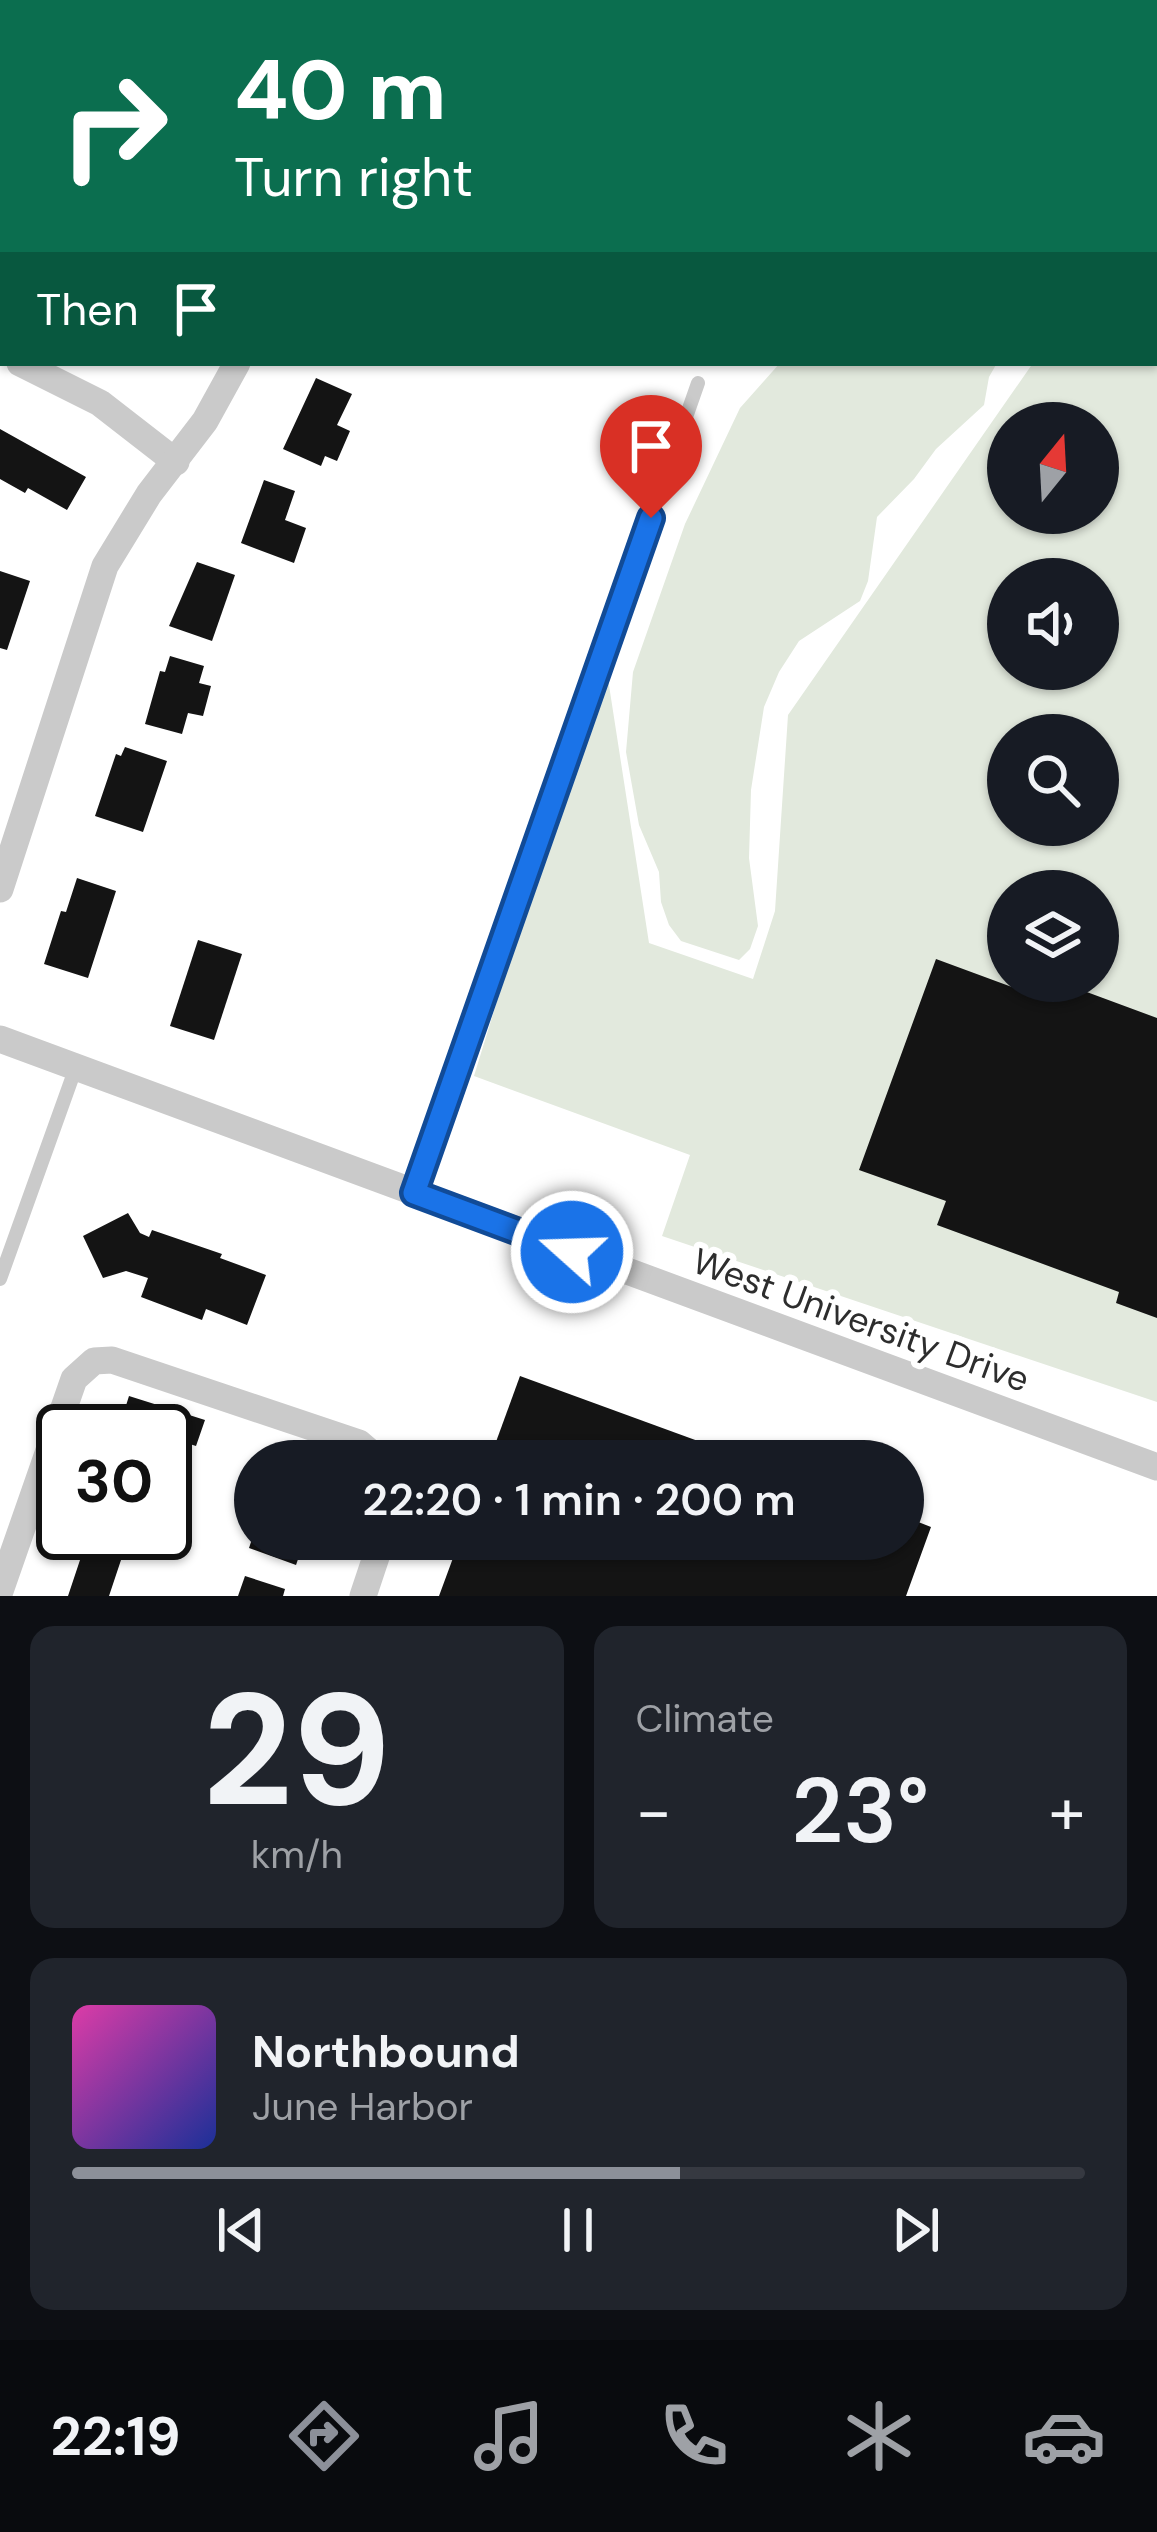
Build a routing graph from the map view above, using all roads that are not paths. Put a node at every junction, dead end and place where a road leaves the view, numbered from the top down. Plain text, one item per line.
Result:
1 (26, 366) edge
2 (234, 366) edge
3 (698, 383) dead end
4 (176, 462) junction
5 (0, 889) edge
6 (0, 1040) edge
7 (76, 1067) junction
8 (414, 1193) junction
9 (0, 1279) edge
10 (347, 1440) edge
11 (1157, 1467) edge
12 (375, 1560) edge
13 (0, 1591) edge
14 (363, 1596) edge

1 - 4 street
2 - 4 street
3 - 8 lane
4 - 5 street
6 - 7 street, West University Drive
7 - 8 street, West University Drive
7 - 9 lane
8 - 11 street, West University Drive
10 - 13 street
12 - 14 street

